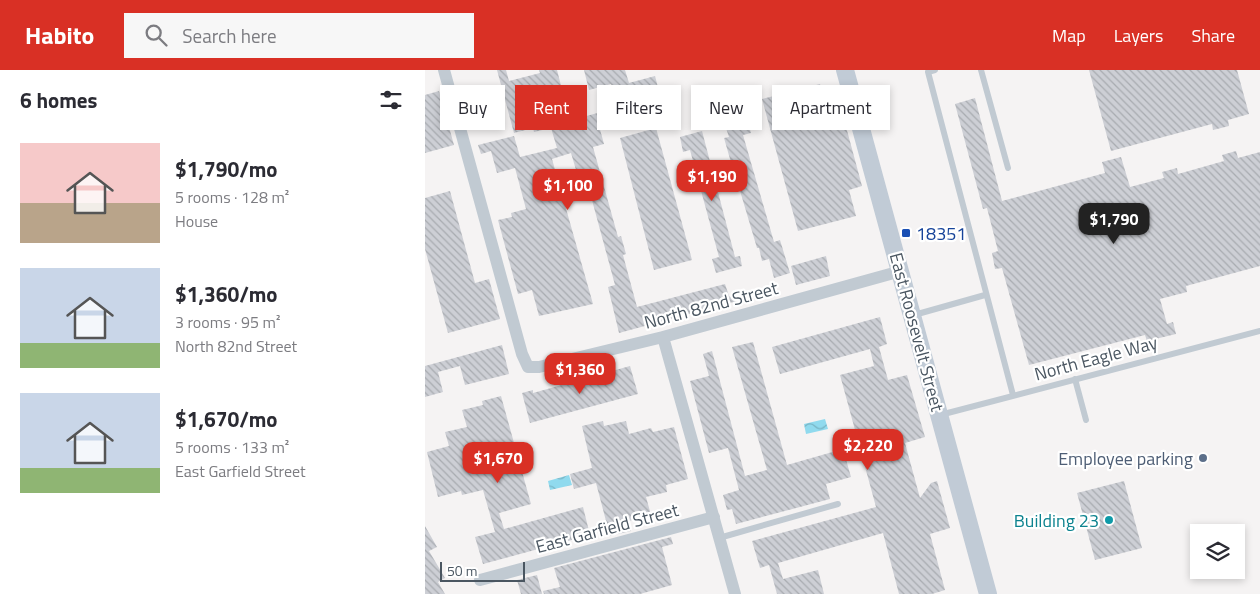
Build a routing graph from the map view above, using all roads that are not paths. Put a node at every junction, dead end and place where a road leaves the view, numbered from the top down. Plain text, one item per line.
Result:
1 (444, 70) edge
2 (845, 70) edge
3 (935, 70) edge
4 (981, 70) edge
5 (1008, 168) dead end
6 (901, 271) junction
7 (985, 295) junction
8 (913, 315) junction
9 (1260, 331) edge
10 (663, 337) junction
11 (1075, 379) junction
12 (1013, 395) junction
13 (940, 414) junction
14 (1086, 420) dead end
15 (838, 504) dead end
16 (713, 517) junction
17 (719, 538) junction
18 (480, 580) dead end
19 (735, 594) edge
20 (988, 594) edge

1 - 10 street, North 82nd Street
2 - 6 street, East Roosevelt Street
3 - 7 lane
4 - 5 lane
6 - 8 street, East Roosevelt Street
6 - 10 street, North 82nd Street
7 - 8 lane
7 - 12 lane
8 - 13 street, East Roosevelt Street
9 - 11 lane, North Eagle Way
10 - 16 street
11 - 12 lane, North Eagle Way
11 - 14 lane
12 - 13 lane, North Eagle Way
13 - 20 street, East Roosevelt Street
15 - 17 lane
16 - 17 street
16 - 18 street, East Garfield Street
17 - 19 street

